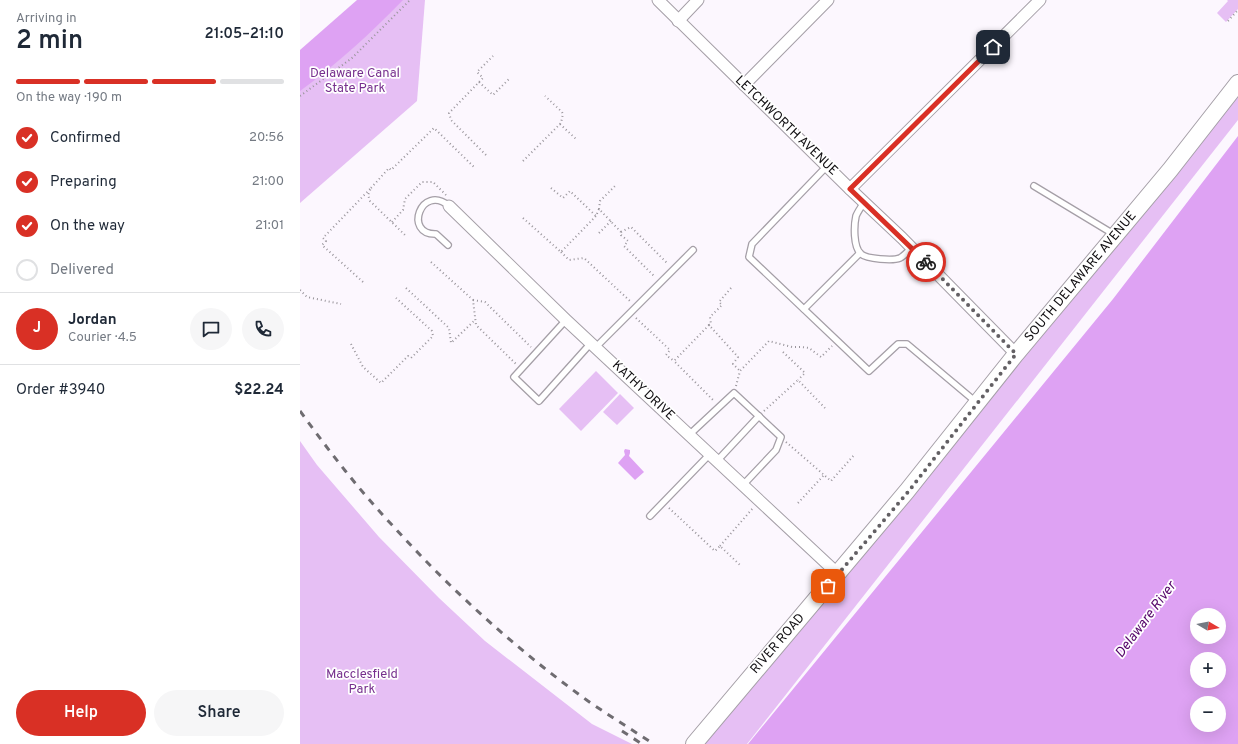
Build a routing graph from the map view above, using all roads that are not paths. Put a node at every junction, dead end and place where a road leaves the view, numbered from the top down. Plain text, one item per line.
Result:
1 (658, 0) edge
2 (698, 0) edge
3 (828, 0) edge
4 (1040, 0) edge
5 (678, 20) junction
6 (1238, 83) edge
7 (744, 86) junction
8 (827, 166) junction
9 (1034, 186) dead end
10 (850, 189) junction
11 (448, 201) joint
12 (864, 202) junction
13 (1115, 235) junction
14 (448, 245) dead end
15 (912, 248) junction
16 (693, 250) dead end
17 (860, 253) junction
18 (804, 309) junction
19 (566, 320) junction
20 (594, 345) junction
21 (1016, 354) junction
22 (977, 403) junction
23 (759, 416) junction
24 (689, 435) junction
25 (714, 458) junction
26 (743, 485) junction
27 (894, 508) joint
28 (650, 516) dead end
29 (838, 574) junction
30 (694, 744) edge

1 - 5 street, LETCHWORTH AVENUE
2 - 5 street
3 - 7 street
4 - 10 street
5 - 7 street, LETCHWORTH AVENUE
6 - 13 main road, SOUTH DELAWARE AVENUE
7 - 8 street, LETCHWORTH AVENUE
8 - 10 street, LETCHWORTH AVENUE
8 - 18 lane
9 - 13 lane
10 - 12 street, LETCHWORTH AVENUE
11 - 14 lane
11 - 19 street, KATHY DRIVE
12 - 15 street, LETCHWORTH AVENUE
12 - 17 lane
13 - 21 main road, SOUTH DELAWARE AVENUE
15 - 17 lane
15 - 21 street, LETCHWORTH AVENUE
16 - 20 lane
17 - 18 lane
18 - 22 lane
19 - 20 street, KATHY DRIVE
19 - 20 lane
20 - 24 street, KATHY DRIVE
21 - 22 main road, SOUTH DELAWARE AVENUE
22 - 27 main road, SOUTH DELAWARE AVENUE
23 - 24 lane
23 - 25 lane
23 - 26 lane
24 - 25 street, KATHY DRIVE
25 - 26 street, KATHY DRIVE
25 - 28 lane
26 - 29 street, KATHY DRIVE
27 - 29 main road, RIVER ROAD
29 - 30 main road, RIVER ROAD

